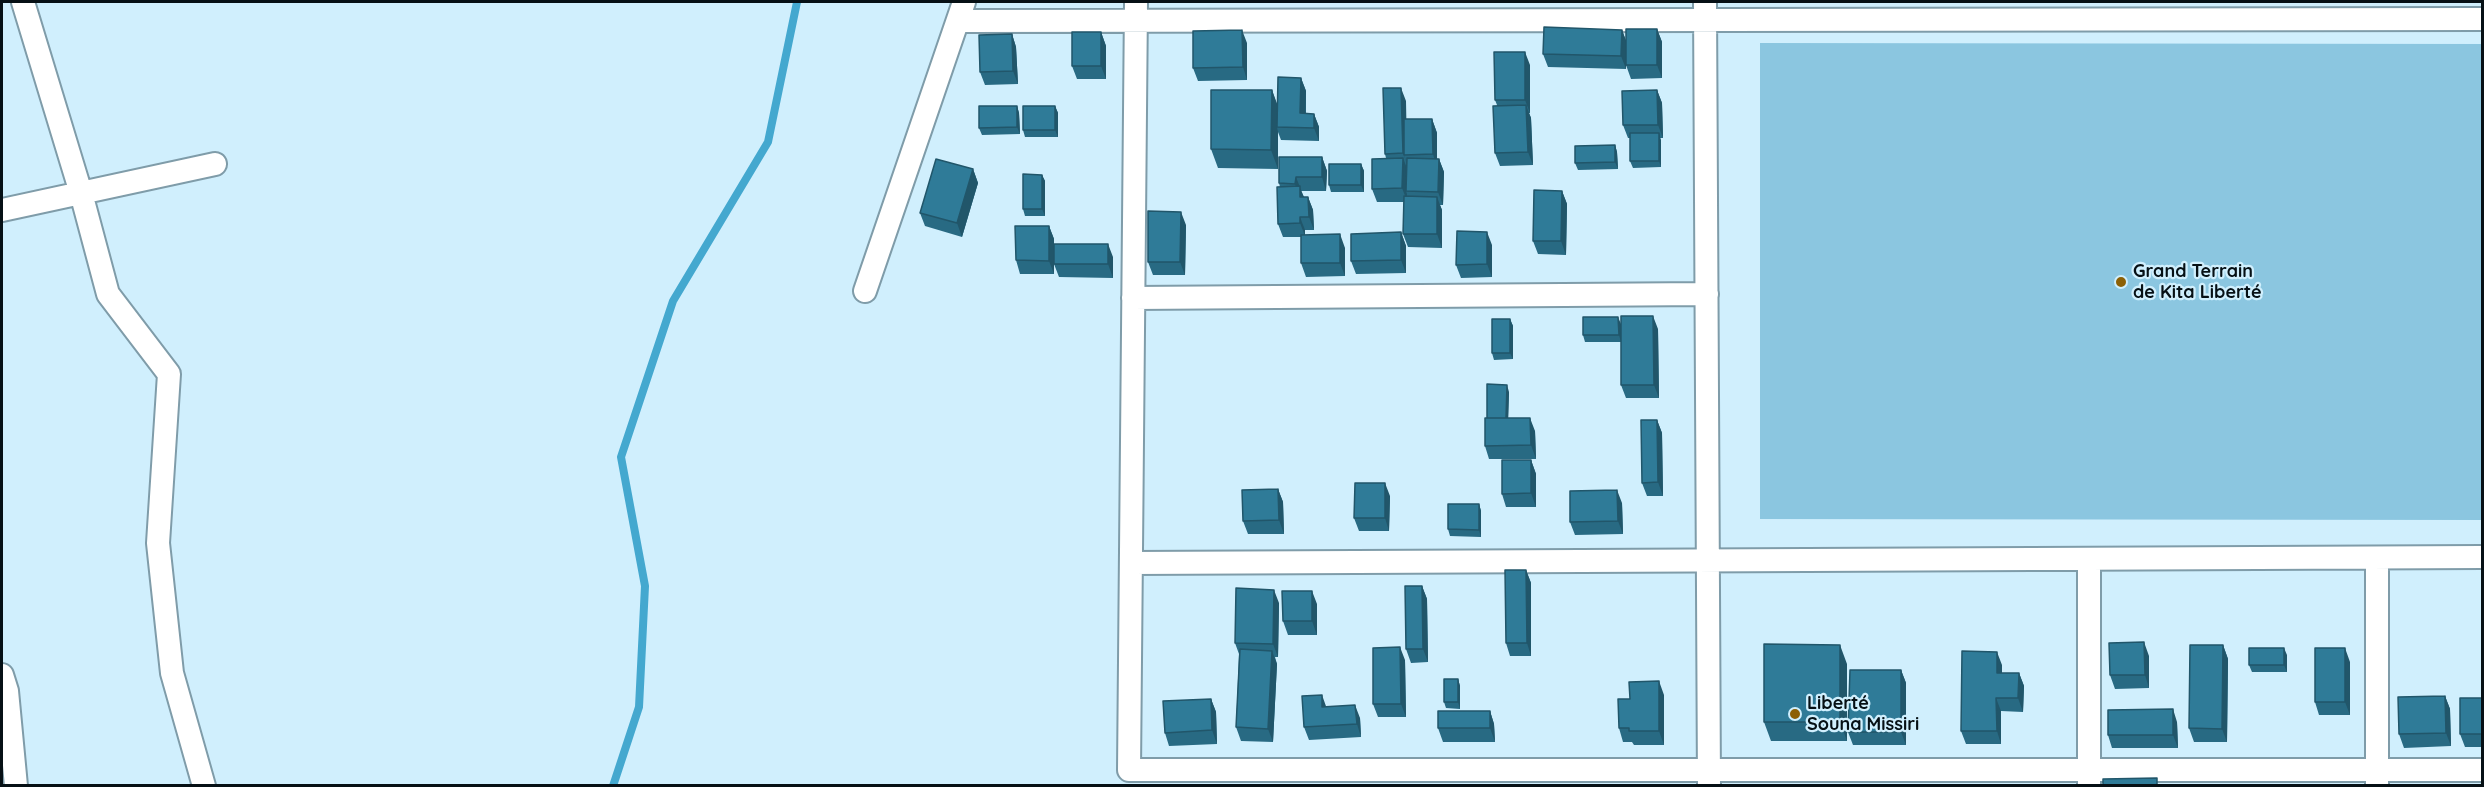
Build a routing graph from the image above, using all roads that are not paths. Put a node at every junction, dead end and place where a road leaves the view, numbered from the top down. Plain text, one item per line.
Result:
1 (23, 2) edge
2 (2373, 10) edge
3 (961, 11) edge
4 (1135, 11) edge
5 (1705, 11) edge
6 (2086, 11) edge
7 (2482, 19) edge
8 (215, 164) dead end
9 (81, 193) junction
10 (2, 210) edge
11 (865, 291) dead end
12 (1707, 294) junction
13 (1133, 298) junction
14 (2376, 558) junction
15 (2482, 558) edge
16 (2089, 559) junction
17 (1708, 560) junction
18 (1131, 563) junction
19 (2, 675) edge
20 (2482, 770) edge
21 (1709, 778) edge
22 (2089, 778) edge
23 (2377, 778) edge
24 (16, 786) edge
25 (204, 786) edge

1 - 9 street
2 - 6 street
2 - 7 street
3 - 4 street
3 - 11 street
4 - 5 street
4 - 13 street
5 - 6 street
5 - 12 street
8 - 9 street
9 - 10 street
9 - 25 street
12 - 13 street
12 - 17 street
13 - 18 street
14 - 15 street
14 - 16 street
14 - 23 street
16 - 17 street
16 - 22 street
17 - 18 street
17 - 21 street
18 - 21 street
19 - 24 street
20 - 23 street
21 - 22 street
22 - 23 street

